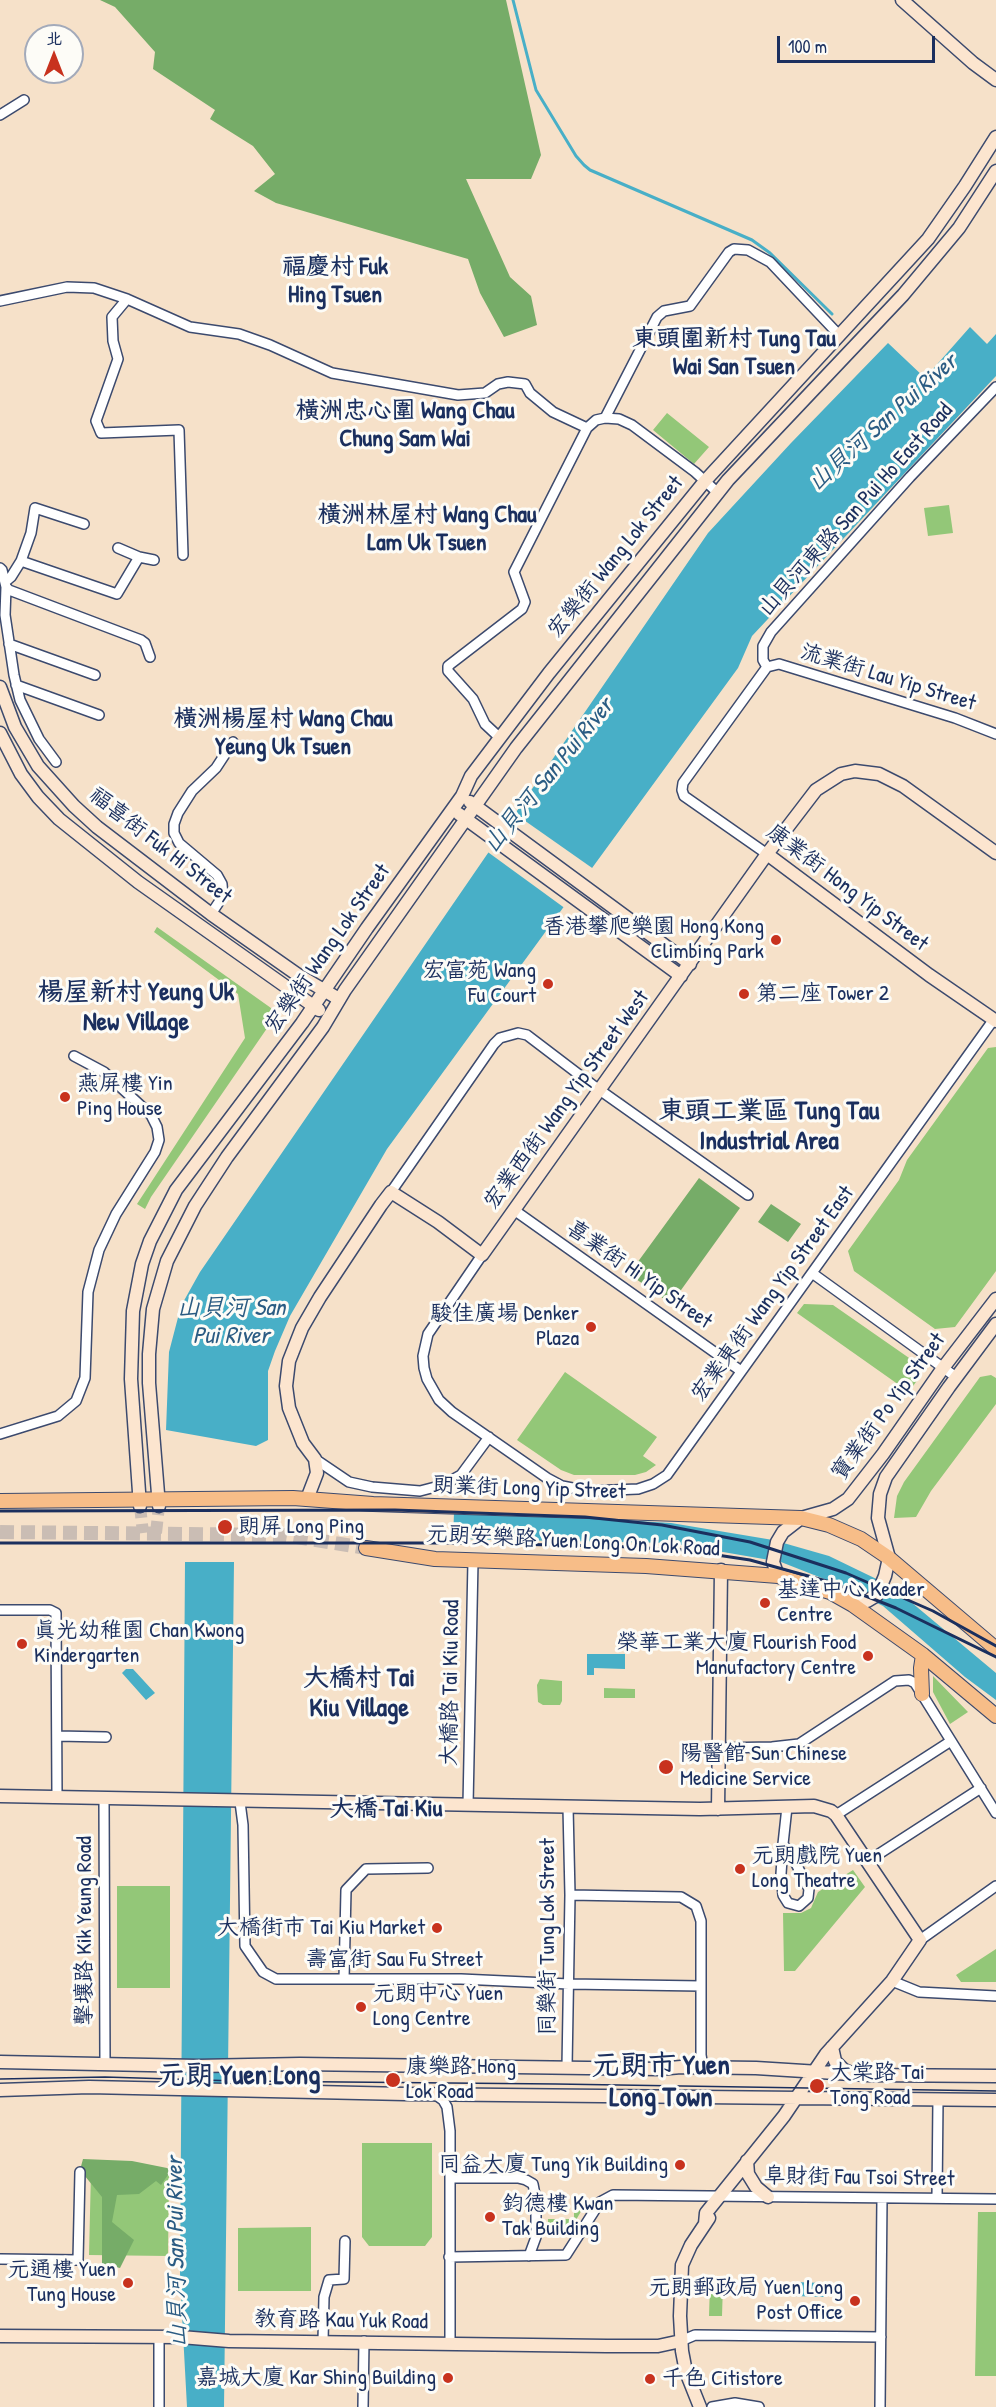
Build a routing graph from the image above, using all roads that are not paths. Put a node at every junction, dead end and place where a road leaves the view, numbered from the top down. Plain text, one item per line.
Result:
1 (902, 0) edge
2 (996, 80) edge
3 (24, 100) dead end
4 (0, 115) edge
5 (996, 137) edge
6 (996, 171) edge
7 (127, 299) junction
8 (0, 301) edge
9 (839, 335) junction
10 (996, 387) edge
11 (606, 418) junction
12 (587, 428) junction
13 (705, 481) junction
14 (717, 492) junction
15 (84, 524) dead end
16 (118, 548) dead end
17 (183, 555) dead end
18 (139, 557) junction
19 (154, 560) dead end
20 (21, 561) junction
21 (0, 568) edge
22 (5, 585) junction
23 (9, 644) junction
24 (150, 657) dead end
25 (767, 666) junction
26 (95, 675) dead end
27 (16, 685) junction
28 (0, 687) edge
29 (99, 715) dead end
30 (0, 733) edge
31 (996, 734) edge
32 (500, 738) junction
33 (233, 742) dead end
34 (56, 762) dead end
35 (682, 787) joint
36 (462, 796) junction
37 (475, 805) junction
38 (452, 809) junction
39 (465, 818) junction
40 (996, 853) edge
41 (767, 854) junction
42 (211, 914) junction
43 (690, 964) junction
44 (681, 976) junction
45 (324, 991) junction
46 (339, 999) junction
47 (314, 1006) junction
48 (328, 1015) junction
49 (995, 1020) edge
50 (74, 1056) dead end
51 (600, 1091) junction
52 (391, 1192) junction
53 (748, 1195) dead end
54 (514, 1210) junction
55 (483, 1255) junction
56 (812, 1273) junction
57 (996, 1299) edge
58 (996, 1324) edge
59 (943, 1368) junction
60 (741, 1371) junction
61 (956, 1377) junction
62 (0, 1434) edge
63 (489, 1437) junction
64 (315, 1459) junction
65 (667, 1475) joint
66 (307, 1499) junction
67 (0, 1501) edge
68 (140, 1502) junction
69 (159, 1502) junction
70 (801, 1518) junction
71 (366, 1548) tunnel mouth
72 (889, 1558) junction
73 (473, 1561) junction
74 (776, 1569) junction
75 (721, 1570) junction
76 (853, 1605) junction
77 (0, 1610) edge
78 (996, 1649) edge
79 (923, 1655) junction
80 (922, 1694) junction
81 (996, 1716) edge
82 (57, 1736) junction
83 (106, 1737) dead end
84 (951, 1741) junction
85 (718, 1748) junction
86 (981, 1788) junction
87 (0, 1796) edge
88 (57, 1797) junction
89 (104, 1799) junction
90 (239, 1802) junction
91 (468, 1805) junction
92 (568, 1807) junction
93 (787, 1807) junction
94 (718, 1809) junction
95 (996, 1813) edge
96 (836, 1815) junction
97 (783, 1844) junction
98 (868, 1861) junction
99 (428, 1868) dead end
100 (996, 1886) edge
101 (570, 1895) junction
102 (920, 1940) junction
103 (344, 1979) junction
104 (892, 1981) junction
105 (569, 1984) junction
106 (701, 1986) junction
107 (996, 1996) edge
108 (832, 2047) junction
109 (0, 2062) edge
110 (105, 2063) junction
111 (567, 2067) junction
112 (703, 2067) junction
113 (815, 2070) junction
114 (855, 2074) junction
115 (996, 2076) edge
116 (0, 2090) edge
117 (436, 2095) junction
118 (797, 2098) junction
119 (938, 2099) junction
120 (996, 2100) edge
121 (747, 2161) junction
122 (80, 2172) dead end
123 (450, 2178) junction
124 (768, 2197) junction
125 (882, 2198) junction
126 (937, 2198) junction
127 (718, 2199) junction
128 (996, 2199) edge
129 (345, 2241) dead end
130 (529, 2256) junction
131 (449, 2257) junction
132 (0, 2259) edge
133 (0, 2336) edge
134 (159, 2337) junction
135 (881, 2337) junction
136 (323, 2341) junction
137 (364, 2341) junction
138 (681, 2341) junction
139 (450, 2343) junction
140 (745, 2406) edge
141 (159, 2407) edge
142 (363, 2407) edge
143 (700, 2407) edge
144 (712, 2407) edge
145 (759, 2407) edge
146 (880, 2407) edge

1 - 2 street
3 - 4 street
5 - 9 street, 宏樂街 Wang Lok Street
6 - 14 street, 宏樂街 Wang Lok Street
7 - 8 street
7 - 12 street
7 - 17 street
9 - 11 street
9 - 13 street, 宏樂街 Wang Lok Street
10 - 25 street, 山貝河東路 San Pui Ho East Road
11 - 12 street
11 - 13 street
12 - 32 street
13 - 14 street, 宏樂街 Wang Lok Street
13 - 32 street, 宏樂街 Wang Lok Street
14 - 37 street, 宏樂街 Wang Lok Street
15 - 20 street
16 - 18 street
18 - 19 street
18 - 20 street
20 - 22 street
21 - 22 street
22 - 23 street
22 - 24 street
23 - 26 street
23 - 27 street
25 - 31 street, 流業街 Lau Yip Street
25 - 35 street, 流業街 Lau Yip Street
27 - 29 street
27 - 34 street
28 - 42 street, 福喜街 Fuk Hi Street
30 - 47 street, 福喜街 Fuk Hi Street
32 - 36 street, 宏樂街 Wang Lok Street
33 - 42 street
35 - 41 street, 康業街 Hong Yip Street
36 - 37 street
36 - 38 street, 宏樂街 Wang Lok Street
37 - 39 street, 宏樂街 Wang Lok Street
37 - 43 street
38 - 39 street
38 - 45 street, 宏樂街 Wang Lok Street
39 - 44 street
39 - 46 street, 宏樂街 Wang Lok Street
40 - 41 street, 宏業西街 Wang Yip Street West
41 - 43 street, 宏業西街 Wang Yip Street West
41 - 49 street, 康業街 Hong Yip Street
42 - 45 street, 福喜街 Fuk Hi Street
43 - 44 street, 宏業西街 Wang Yip Street West
44 - 51 street, 宏業西街 Wang Yip Street West
45 - 46 street, 福喜街 Fuk Hi Street
45 - 47 street, 宏樂街 Wang Lok Street
46 - 48 street, 宏樂街 Wang Lok Street
47 - 48 street, 福喜街 Fuk Hi Street
47 - 68 street, 宏樂街 Wang Lok Street
48 - 69 street, 宏樂街 Wang Lok Street
49 - 56 street, 宏業東街 Wang Yip Street East
50 - 62 street
51 - 52 street
51 - 53 street
51 - 54 street, 宏業西街 Wang Yip Street West
52 - 55 street
52 - 64 street
54 - 55 street, 宏業西街 Wang Yip Street West
54 - 60 street, 喜業街 Hi Yip Street
55 - 63 street, 宏業西街 Wang Yip Street West
56 - 59 street
56 - 60 street, 宏業東街 Wang Yip Street East
57 - 59 street, 寶業街 Po Yip Street
58 - 61 street, 寶業街 Po Yip Street
59 - 61 street
59 - 70 street, 寶業街 Po Yip Street
60 - 65 street, 宏業東街 Wang Yip Street East
61 - 72 street, 寶業街 Po Yip Street
63 - 64 street
63 - 65 street, 宏業西街 Wang Yip Street West
64 - 66 street
66 - 69 main road, 朗業街 Long Yip Street
66 - 70 main road, 朗業街 Long Yip Street
67 - 68 main road, 朗業街 Long Yip Street
68 - 69 main road, 朗業街 Long Yip Street
70 - 72 main road, 朗業街 Long Yip Street
70 - 74 street
71 - 73 main road, 元朗安樂路 Yuen Long On Lok Road
72 - 76 street
72 - 78 main road, 朗業街 Long Yip Street
73 - 75 main road, 元朗安樂路 Yuen Long On Lok Road
73 - 91 street, 大橋路 Tai Kiu Road
74 - 75 main road, 元朗安樂路 Yuen Long On Lok Road
74 - 76 main road, 元朗安樂路 Yuen Long On Lok Road
75 - 85 street
76 - 79 main road, 元朗安樂路 Yuen Long On Lok Road
77 - 82 street
79 - 80 main road
79 - 81 main road, 元朗安樂路 Yuen Long On Lok Road
80 - 84 street
80 - 85 street
82 - 83 street
82 - 88 street
84 - 86 street
84 - 96 street
85 - 94 street
86 - 95 street
86 - 98 street
87 - 88 street
88 - 89 street
89 - 90 street
89 - 110 street, 擊壤路 Kik Yeung Road
90 - 91 street
90 - 103 street, 壽富街 Sau Fu Street
91 - 92 street
92 - 94 street
92 - 101 street, 同樂街 Tung Lok Street
93 - 94 street
93 - 96 street
93 - 97 street
96 - 98 street
97 - 97 street
98 - 102 street
99 - 103 street
100 - 102 street
101 - 105 street, 同樂街 Tung Lok Street
101 - 106 street
102 - 104 street
103 - 105 street, 壽富街 Sau Fu Street
104 - 107 street
104 - 108 street
105 - 106 street, 壽富街 Sau Fu Street
105 - 111 street, 同樂街 Tung Lok Street
106 - 112 street
108 - 113 street
108 - 114 street
109 - 110 street
110 - 111 street
111 - 112 street
112 - 113 street
113 - 114 street
113 - 118 street
114 - 115 street
116 - 117 street
117 - 118 street
117 - 123 street
118 - 119 street
118 - 121 street
119 - 120 street
119 - 126 street
121 - 124 street
121 - 127 street
122 - 132 street
123 - 130 street
123 - 131 street
124 - 125 street, 阜財街 Fau Tsoi Street
124 - 127 street, 阜財街 Fau Tsoi Street
125 - 126 street, 阜財街 Fau Tsoi Street
125 - 135 street
126 - 128 street, 阜財街 Fau Tsoi Street
127 - 130 street, 阜財街 Fau Tsoi Street
127 - 138 street
129 - 136 street
130 - 131 street
131 - 139 street
133 - 134 street, 教育路 Kau Yuk Road
134 - 136 street, 教育路 Kau Yuk Road
134 - 141 street
135 - 138 street
135 - 146 street
136 - 137 street, 教育路 Kau Yuk Road
137 - 139 street, 教育路 Kau Yuk Road
137 - 142 street
138 - 139 street, 教育路 Kau Yuk Road
138 - 143 street
140 - 144 street
140 - 145 street

